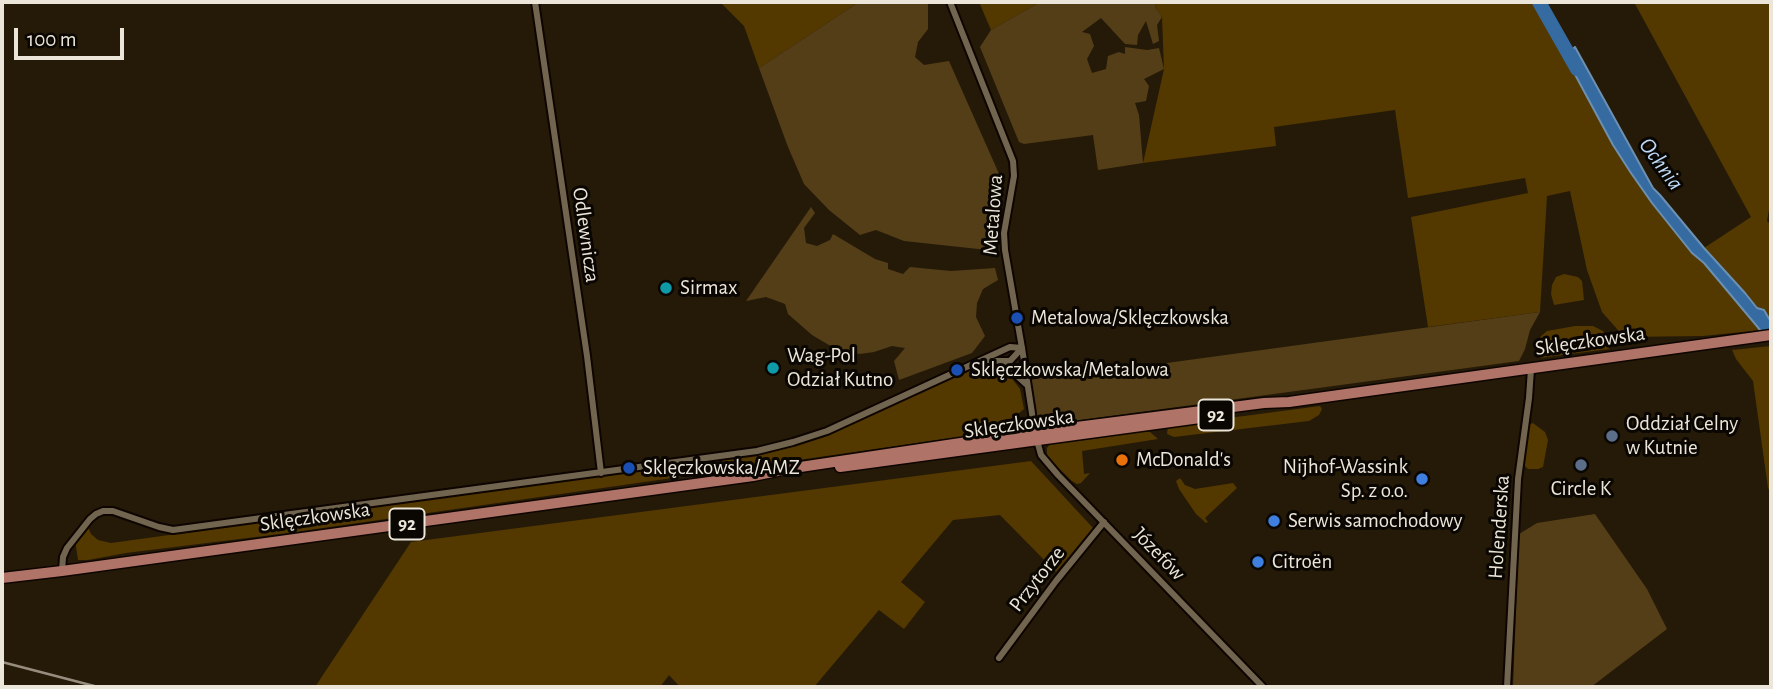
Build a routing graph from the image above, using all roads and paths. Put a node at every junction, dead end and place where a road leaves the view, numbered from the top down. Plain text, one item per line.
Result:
1 (535, 2) edge
2 (950, 2) edge
3 (1771, 335) edge
4 (1022, 348) junction
5 (981, 361) junction
6 (1002, 362) junction
7 (1531, 369) junction
8 (1028, 386) junction
9 (1036, 437) junction
10 (601, 473) junction
11 (1104, 522) junction
12 (62, 572) junction
13 (3, 578) edge
14 (999, 658) dead end
15 (1262, 687) edge
16 (1507, 687) edge

1 - 10 street, Odlewnicza
2 - 4 street, Metalowa
3 - 7 main road, Sklęczkowska / 92
4 - 5 street
4 - 6 street
4 - 8 street, Metalowa
5 - 6 street
5 - 10 street
6 - 8 street
7 - 9 main road, Sklęczkowska / 92
7 - 16 street, Holenderska
8 - 9 street, Metalowa
9 - 11 street, Józefów
9 - 12 main road, Sklęczkowska / 92
10 - 12 street
11 - 14 street, Przytorze
11 - 15 street, Józefów
12 - 13 main road, Sklęczkowska / 92

